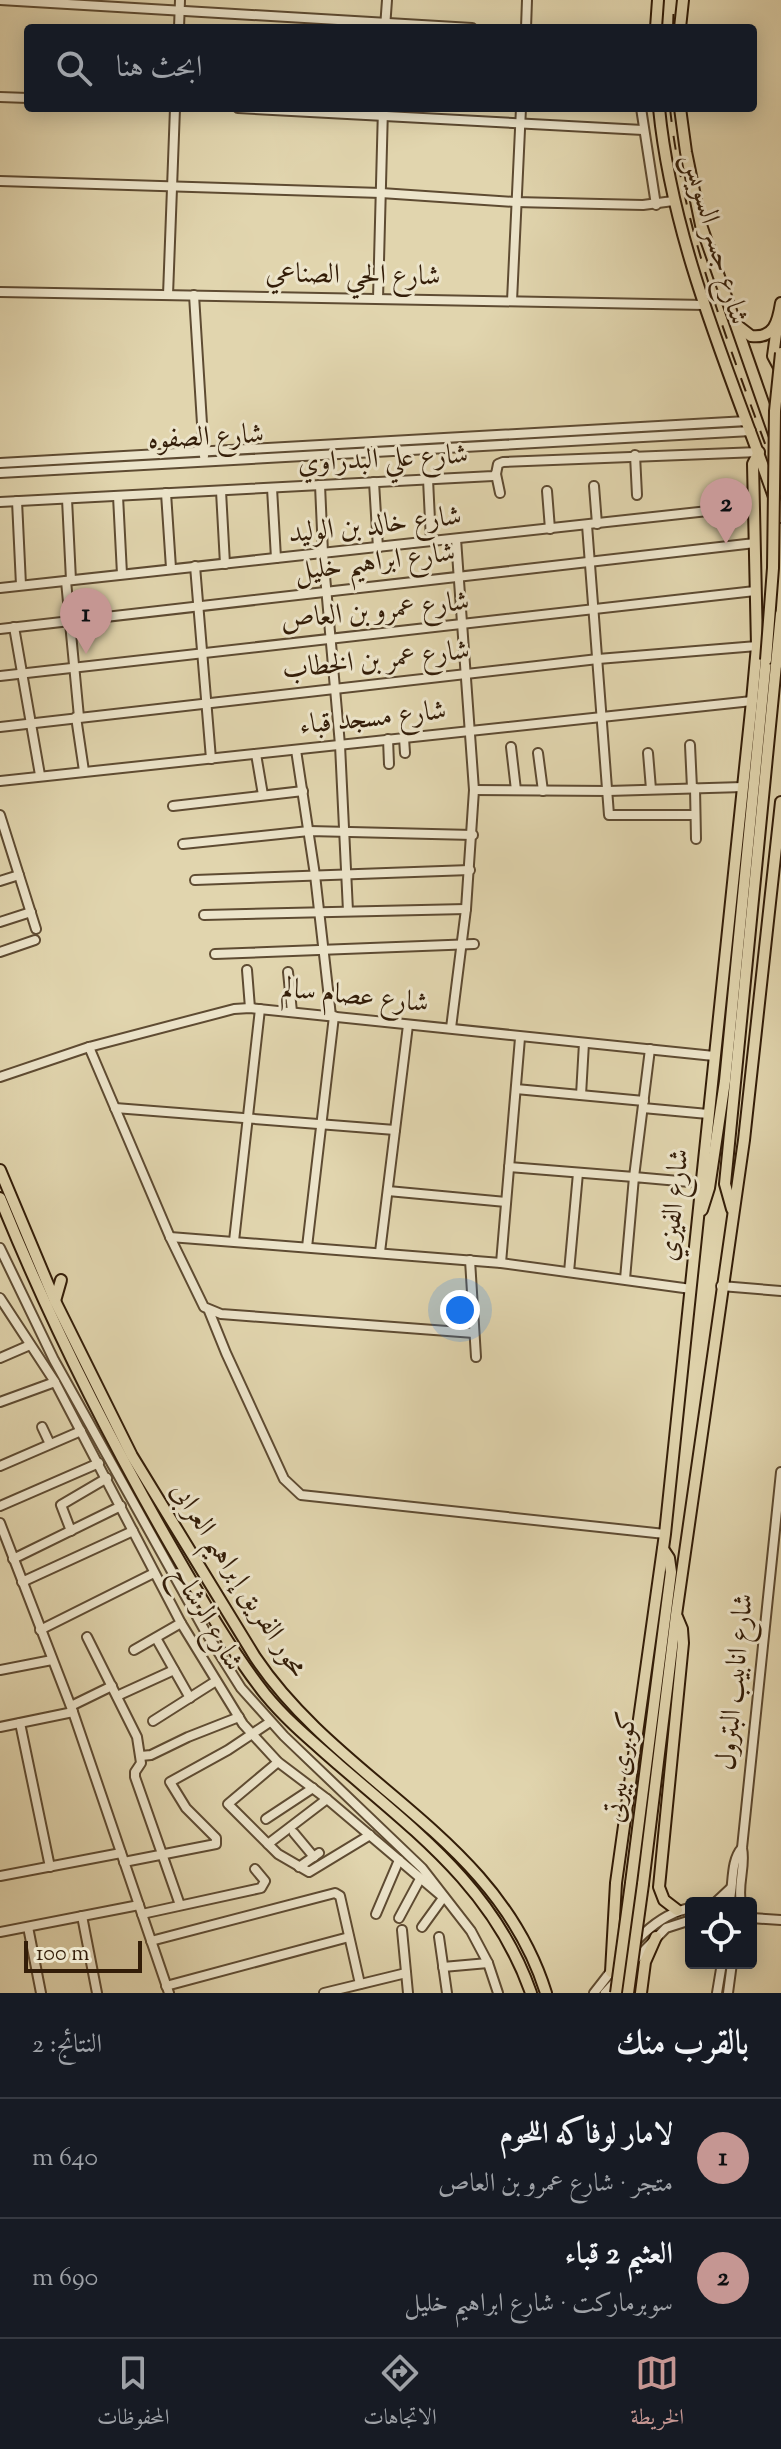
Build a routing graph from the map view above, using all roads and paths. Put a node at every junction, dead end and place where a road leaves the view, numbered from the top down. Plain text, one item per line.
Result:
1 (0, 0) edge
2 (180, 0) edge
3 (387, 0) edge
4 (527, 0) edge
5 (658, 0) edge
6 (683, 0) edge
7 (180, 12) junction
8 (179, 24) edge
9 (369, 24) edge
10 (385, 24) edge
11 (526, 24) edge
12 (656, 24) edge
13 (680, 24) edge
14 (0, 97) edge
15 (24, 98) edge
16 (175, 112) edge
17 (382, 112) edge
18 (521, 112) edge
19 (641, 112) edge
20 (660, 112) edge
21 (681, 112) edge
22 (521, 124) junction
23 (643, 130) junction
24 (0, 181) edge
25 (171, 185) junction
26 (381, 193) junction
27 (673, 201) junction
28 (515, 202) junction
29 (656, 205) junction
30 (707, 247) junction
31 (689, 253) junction
32 (0, 292) edge
33 (168, 295) junction
34 (194, 295) junction
35 (378, 299) junction
36 (512, 301) junction
37 (781, 303) edge
38 (705, 305) junction
39 (778, 321) junction
40 (737, 323) junction
41 (781, 353) edge
42 (781, 371) edge
43 (749, 426) junction
44 (759, 452) junction
45 (781, 454) edge
46 (635, 455) junction
47 (204, 456) junction
48 (0, 463) edge
49 (0, 473) edge
50 (496, 474) junction
51 (428, 479) junction
52 (374, 482) junction
53 (320, 485) junction
54 (594, 486) dead end
55 (272, 488) junction
56 (221, 491) junction
57 (547, 491) dead end
58 (166, 493) junction
59 (500, 493) dead end
60 (637, 495) dead end
61 (118, 496) junction
62 (67, 499) junction
63 (17, 501) junction
64 (0, 502) edge
65 (754, 506) junction
66 (781, 517) edge
67 (592, 524) junction
68 (550, 529) junction
69 (456, 539) junction
70 (431, 541) junction
71 (755, 543) junction
72 (378, 548) junction
73 (323, 553) junction
74 (276, 558) junction
75 (590, 561) junction
76 (225, 564) junction
77 (195, 566) junction
78 (171, 568) junction
79 (122, 574) junction
80 (459, 576) junction
81 (68, 581) junction
82 (21, 585) junction
83 (0, 588) edge
84 (326, 591) junction
85 (755, 591) junction
86 (198, 605) junction
87 (594, 609) junction
88 (781, 614) edge
89 (70, 620) junction
90 (463, 624) junction
91 (781, 624) edge
92 (14, 627) junction
93 (0, 629) edge
94 (330, 638) junction
95 (757, 646) junction
96 (202, 653) junction
97 (598, 659) junction
98 (771, 663) junction
99 (74, 668) junction
100 (21, 673) junction
101 (466, 673) junction
102 (0, 676) edge
103 (335, 688) junction
104 (752, 701) junction
105 (206, 702) junction
106 (602, 715) junction
107 (77, 717) junction
108 (29, 722) junction
109 (0, 727) edge
110 (470, 730) junction
111 (404, 738) junction
112 (388, 739) junction
113 (340, 745) junction
114 (690, 745) dead end
115 (511, 747) dead end
116 (296, 750) junction
117 (405, 753) dead end
118 (538, 753) dead end
119 (648, 753) dead end
120 (256, 754) junction
121 (211, 759) junction
122 (389, 764) dead end
123 (84, 771) junction
124 (40, 775) junction
125 (0, 781) edge
126 (743, 787) junction
127 (694, 788) junction
128 (651, 789) junction
129 (474, 790) junction
130 (516, 790) junction
131 (303, 791) junction
132 (543, 791) junction
133 (608, 791) junction
134 (263, 795) junction
135 (781, 802) edge
136 (173, 806) dead end
137 (0, 815) edge
138 (695, 815) junction
139 (309, 831) junction
140 (345, 832) junction
141 (473, 835) junction
142 (696, 839) dead end
143 (4, 842) edge
144 (183, 844) dead end
145 (470, 870) junction
146 (346, 873) junction
147 (19, 875) junction
148 (315, 875) junction
149 (195, 880) dead end
150 (0, 881) edge
151 (466, 909) junction
152 (348, 911) junction
153 (31, 912) junction
154 (320, 912) junction
155 (204, 915) dead end
156 (0, 922) edge
157 (36, 929) dead end
158 (35, 940) dead end
159 (462, 944) junction
160 (474, 944) dead end
161 (325, 951) junction
162 (0, 952) edge
163 (215, 954) dead end
164 (247, 970) dead end
165 (288, 972) dead end
166 (255, 1008) junction
167 (292, 1012) junction
168 (333, 1016) junction
169 (408, 1025) junction
170 (451, 1028) junction
171 (520, 1038) junction
172 (584, 1043) junction
173 (89, 1047) junction
174 (650, 1049) junction
175 (714, 1056) junction
176 (0, 1077) edge
177 (516, 1089) junction
178 (581, 1095) junction
179 (643, 1105) junction
180 (115, 1108) junction
181 (708, 1114) junction
182 (247, 1119) junction
183 (322, 1125) junction
184 (395, 1130) junction
185 (509, 1167) junction
186 (0, 1170) edge
187 (578, 1173) junction
188 (634, 1177) junction
189 (701, 1183) junction
190 (388, 1191) junction
191 (0, 1198) edge
192 (506, 1202) junction
193 (732, 1211) junction
194 (699, 1216) junction
195 (170, 1237) junction
196 (234, 1241) junction
197 (307, 1247) junction
198 (0, 1248) edge
199 (380, 1252) junction
200 (470, 1260) junction
201 (501, 1263) junction
202 (569, 1272) junction
203 (625, 1279) junction
204 (61, 1280) dead end
205 (721, 1286) junction
206 (691, 1289) junction
207 (781, 1291) edge
208 (0, 1299) edge
209 (55, 1301) junction
210 (209, 1311) junction
211 (474, 1333) junction
212 (30, 1345) junction
213 (476, 1357) dead end
214 (0, 1358) edge
215 (55, 1382) junction
216 (0, 1402) edge
217 (42, 1427) dead end
218 (81, 1431) junction
219 (50, 1444) junction
220 (99, 1463) junction
221 (0, 1466) edge
222 (781, 1472) edge
223 (107, 1478) junction
224 (0, 1506) edge
225 (121, 1506) junction
226 (0, 1523) edge
227 (71, 1531) junction
228 (133, 1531) junction
229 (665, 1534) junction
230 (663, 1549) junction
231 (13, 1559) junction
232 (154, 1573) junction
233 (22, 1582) junction
234 (676, 1615) junction
235 (181, 1623) junction
236 (40, 1630) junction
237 (87, 1637) dead end
238 (156, 1638) junction
239 (134, 1650) dead end
240 (52, 1660) junction
241 (0, 1670) edge
242 (174, 1670) junction
243 (216, 1681) junction
244 (112, 1686) junction
245 (117, 1696) junction
246 (190, 1698) junction
247 (72, 1709) junction
248 (239, 1717) junction
249 (153, 1721) dead end
250 (270, 1722) junction
251 (20, 1723) junction
252 (0, 1727) edge
253 (251, 1734) junction
254 (141, 1756) junction
255 (278, 1762) junction
256 (313, 1788) junction
257 (327, 1799) junction
258 (266, 1819) dead end
259 (294, 1833) dead end
260 (370, 1835) junction
261 (268, 1844) junction
262 (742, 1848) junction
263 (163, 1854) junction
264 (122, 1857) junction
265 (399, 1860) junction
266 (50, 1867) junction
267 (299, 1867) junction
268 (255, 1869) dead end
269 (0, 1876) edge
270 (420, 1879) junction
271 (616, 1883) junction
272 (637, 1883) junction
273 (733, 1884) junction
274 (659, 1887) junction
275 (723, 1897) edge
276 (730, 1897) edge
277 (740, 1897) edge
278 (446, 1899) junction
279 (180, 1905) junction
280 (685, 1909) edge
281 (140, 1910) junction
282 (677, 1910) junction
283 (376, 1914) dead end
284 (82, 1916) junction
285 (399, 1918) dead end
286 (757, 1918) edge
287 (781, 1920) edge
288 (685, 1921) edge
289 (28, 1927) junction
290 (422, 1927) dead end
291 (402, 1930) dead end
292 (0, 1932) edge
293 (349, 1937) junction
294 (439, 1937) dead end
295 (656, 1937) junction
296 (151, 1941) junction
297 (488, 1963) junction
298 (443, 1967) junction
299 (721, 1969) edge
300 (731, 1969) edge
301 (611, 1972) junction
302 (406, 1973) junction
303 (360, 1984) junction
304 (168, 1990) edge
305 (41, 1993) edge
306 (97, 1993) edge
307 (324, 1993) edge
308 (408, 1993) edge
309 (447, 1993) edge
310 (498, 1993) edge
311 (531, 1993) edge
312 (546, 1993) edge
313 (594, 1993) edge
314 (605, 1993) edge
315 (616, 1993) edge
316 (628, 1993) edge
317 (641, 1993) edge
318 (717, 1993) edge
319 (728, 1993) edge

1 - 7 street
2 - 7 street
3 - 10 street
4 - 11 street
5 - 12 main road
6 - 13 main road
7 - 8 street
7 - 9 street
14 - 15 street
16 - 25 street
17 - 22 street
17 - 26 street
18 - 22 street
19 - 23 street
20 - 27 main road, شارع جسر السويس
21 - 30 main road, شارع جسر السويس
22 - 23 street
22 - 28 street
23 - 29 street
24 - 25 street
25 - 26 street
25 - 33 street
26 - 28 street
26 - 35 street
27 - 29 street
27 - 31 main road, شارع جسر السويس
28 - 29 street
28 - 36 street
30 - 31 main road
30 - 40 main road, شارع جسر السويس
31 - 38 main road, شارع جسر السويس
32 - 33 street, شارع الحي الصناعي
33 - 34 street, شارع الحي الصناعي
34 - 35 street, شارع الحي الصناعي
34 - 47 street
35 - 36 street, شارع الحي الصناعي
36 - 38 street, شارع الحي الصناعي
37 - 39 main road
38 - 43 main road, شارع جسر السويس
39 - 40 main road
39 - 42 main road
40 - 45 main road, شارع جسر السويس
41 - 98 main road, bridge
43 - 44 main road, شارع جسر السويس
43 - 47 street, شارع الصفوه
44 - 46 street, شارع علي البدراوي
44 - 65 main road, شارع الفيزي
44 - 66 main road, شارع جسر السويس
46 - 50 street, شارع علي البدراوي
46 - 60 street
47 - 48 street, شارع الصفوه
47 - 49 street, شارع الصفوه
50 - 51 street, شارع علي البدراوي
50 - 59 street
51 - 52 street, شارع علي البدراوي
51 - 70 street
52 - 53 street, شارع علي البدراوي
52 - 72 street
53 - 55 street, شارع علي البدراوي
53 - 73 street
54 - 67 street
55 - 56 street, شارع علي البدراوي
55 - 74 street
56 - 58 street, شارع علي البدراوي
56 - 76 street
57 - 68 street
58 - 61 street, شارع علي البدراوي
58 - 78 street
61 - 62 street, شارع علي البدراوي
61 - 79 street
62 - 63 street, شارع علي البدراوي
62 - 81 street
63 - 64 street, شارع علي البدراوي
63 - 82 street
65 - 67 street, شارع خالد بن الوليد
65 - 71 main road, شارع الفيزي
67 - 68 street, شارع خالد بن الوليد
67 - 75 street
68 - 69 street, شارع خالد بن الوليد
69 - 70 street, شارع خالد بن الوليد
69 - 80 street
70 - 72 street, شارع خالد بن الوليد
71 - 75 street, شارع ابراهيم خليل
71 - 85 main road, شارع الفيزي
72 - 73 street, شارع خالد بن الوليد
73 - 74 street, شارع خالد بن الوليد
73 - 84 street
74 - 76 street, شارع خالد بن الوليد
75 - 80 street, شارع ابراهيم خليل
75 - 87 street
76 - 77 street, شارع خالد بن الوليد
77 - 78 street, شارع خالد بن الوليد
77 - 86 street
78 - 79 street, شارع خالد بن الوليد
79 - 81 street, شارع خالد بن الوليد
80 - 84 street, شارع ابراهيم خليل
80 - 90 street
81 - 82 street, شارع خالد بن الوليد
81 - 89 street
82 - 83 street, شارع خالد بن الوليد
84 - 86 street, شارع ابراهيم خليل
84 - 94 street
85 - 87 street, شارع عمرو بن العاص
85 - 95 main road, شارع الفيزي
86 - 89 street, شارع ابراهيم خليل
86 - 96 street
87 - 90 street, شارع عمرو بن العاص
87 - 97 street
88 - 98 main road, bridge
89 - 92 street, شارع ابراهيم خليل
89 - 99 street
90 - 94 street, شارع عمرو بن العاص
90 - 101 street
91 - 95 main road
92 - 93 street, شارع ابراهيم خليل
92 - 100 street
94 - 96 street, شارع عمرو بن العاص
94 - 103 street
95 - 97 street, شارع عمر بن الخطاب
95 - 104 main road, شارع الفيزي
96 - 99 street, شارع عمرو بن العاص
96 - 105 street
97 - 101 street, شارع عمر بن الخطاب
97 - 106 street
98 - 193 main road
98 - 194 main road
99 - 100 street, شارع عمرو بن العاص
99 - 107 street
100 - 102 street, شارع عمرو بن العاص
100 - 108 street
101 - 103 street, شارع عمر بن الخطاب
101 - 110 street
103 - 105 street, شارع عمر بن الخطاب
103 - 113 street
104 - 106 street, شارع مسجد قباء
104 - 126 main road, شارع الفيزي
105 - 107 street, شارع عمر بن الخطاب
105 - 121 street
106 - 110 street, شارع مسجد قباء
106 - 133 street
107 - 108 street, شارع عمر بن الخطاب
107 - 123 street
108 - 109 street, شارع عمر بن الخطاب
108 - 124 street
110 - 111 street, شارع مسجد قباء
110 - 129 street
111 - 112 street, شارع مسجد قباء
111 - 117 street
112 - 113 street, شارع مسجد قباء
112 - 122 street
113 - 116 street, شارع مسجد قباء
113 - 140 street
114 - 127 street
115 - 130 street
116 - 120 street, شارع مسجد قباء
116 - 131 street
118 - 132 street
119 - 128 street
120 - 121 street, شارع مسجد قباء
120 - 134 street
121 - 123 street, شارع مسجد قباء
123 - 124 street, شارع مسجد قباء
124 - 125 street, شارع مسجد قباء
126 - 127 street
126 - 175 main road, شارع الفيزي
127 - 128 street
127 - 138 street
128 - 133 street
129 - 130 street
129 - 141 street
130 - 132 street
131 - 134 street
131 - 139 street
132 - 133 street
133 - 138 street
134 - 136 street
135 - 193 main road, كوبرى بيرتى
137 - 143 street
138 - 142 street
139 - 140 street
139 - 144 street
139 - 148 street
140 - 141 street
140 - 146 street
141 - 145 street
143 - 147 street
145 - 146 street
145 - 151 street
146 - 148 street
146 - 152 street
147 - 150 street
147 - 153 street
148 - 149 street
148 - 154 street
151 - 152 street
151 - 159 street
152 - 154 street
153 - 156 street
153 - 157 street
154 - 155 street
154 - 161 street
158 - 162 street
159 - 160 street
159 - 161 street
159 - 170 street
161 - 163 street
161 - 168 street
164 - 166 street
165 - 167 street
166 - 167 street, شارع عصام سالم
166 - 173 street, شارع عصام سالم
166 - 182 street
167 - 168 street, شارع عصام سالم
168 - 169 street, شارع عصام سالم
168 - 183 street
169 - 170 street, شارع عصام سالم
169 - 184 street
170 - 171 street, شارع عصام سالم
171 - 172 street, شارع عصام سالم
171 - 177 street
172 - 174 street, شارع عصام سالم
172 - 178 street
173 - 176 street, شارع عصام سالم
173 - 180 street
174 - 175 street, شارع عصام سالم
174 - 179 street
175 - 181 main road, شارع الفيزي
177 - 178 street
177 - 185 street
178 - 179 street
179 - 181 street
179 - 188 street
180 - 182 street
180 - 195 street
181 - 189 main road, شارع الفيزي
182 - 183 street
182 - 196 street
183 - 184 street
183 - 197 street
184 - 190 street
185 - 187 street
185 - 192 street
186 - 209 main road, محور الفريق إبراهيم العرابى
187 - 188 street
187 - 202 street
188 - 189 street
188 - 203 street
189 - 194 main road, شارع الفيزي
190 - 192 street
190 - 199 street
191 - 311 main road, محور الفريق إبراهيم العرابى
192 - 201 street
193 - 205 main road, كوبرى بيرتى
194 - 206 main road, شارع الفيزي
195 - 196 street, شارع الفيزي
195 - 210 street
196 - 197 street, شارع الفيزي
197 - 199 street, شارع الفيزي
198 - 250 street
199 - 200 street, شارع الفيزي
200 - 201 street, شارع الفيزي
200 - 211 street
201 - 202 street, شارع الفيزي
202 - 203 street, شارع الفيزي
203 - 206 street, شارع الفيزي
204 - 209 main road
205 - 207 street
205 - 234 main road, كوبرى بيرتى
206 - 229 main road
208 - 212 street, شارع الرشاح
209 - 312 main road, محور الفريق إبراهيم العرابى
210 - 211 street
210 - 229 street
211 - 213 street
212 - 214 street
212 - 215 street, شارع الرشاح
215 - 216 street
215 - 218 street, شارع الرشاح
217 - 219 street
218 - 219 street
218 - 220 street, شارع الرشاح
219 - 221 street
220 - 223 street, شارع الرشاح
220 - 224 street
222 - 262 street, شارع انابيب البترول
223 - 225 street, شارع الرشاح
223 - 227 street
225 - 227 street
225 - 228 street, شارع الرشاح
226 - 231 street
227 - 231 street
228 - 232 street, شارع الرشاح
228 - 233 street
229 - 230 main road
230 - 271 main road
230 - 272 main road, كوبرى بيرتى
231 - 233 street
232 - 235 street, شارع الرشاح
232 - 236 street
233 - 236 street
234 - 272 main road, كوبرى بيرتى
234 - 274 main road
235 - 238 street
235 - 243 street, شارع الرشاح
236 - 240 street
237 - 244 street
238 - 239 street
238 - 242 street
240 - 241 street
240 - 247 street
242 - 245 street
242 - 246 street
243 - 246 street
243 - 248 street, شارع الرشاح
244 - 245 street
244 - 247 street
245 - 254 street
246 - 249 street
247 - 251 street
247 - 264 street
248 - 253 street, شارع الرشاح
248 - 254 street
250 - 253 street
250 - 278 street
251 - 252 street
251 - 266 street
253 - 255 street, شارع الرشاح
253 - 263 street
254 - 263 street
255 - 256 street, شارع الرشاح
255 - 261 street
256 - 257 street, شارع الرشاح
256 - 258 street
257 - 260 street, شارع الرشاح
257 - 261 street
259 - 267 street
260 - 265 street, شارع الرشاح
260 - 267 street
261 - 267 street
262 - 273 street
262 - 277 street
263 - 264 street
263 - 279 street
264 - 266 street
264 - 281 street
265 - 270 street, شارع الرشاح
265 - 283 street
266 - 269 street
268 - 279 street
270 - 278 street, شارع الرشاح
270 - 285 street
271 - 274 main road
271 - 301 main road
272 - 315 main road, كوبرى بيرتى, bridge
272 - 316 main road, كوبرى بيرتى, bridge
273 - 275 street
273 - 276 street
274 - 282 main road
278 - 290 street
278 - 297 street
279 - 281 street
280 - 282 street
281 - 284 street
281 - 296 street
282 - 301 street
284 - 289 street
284 - 306 street
286 - 287 street
288 - 295 street
289 - 292 street
289 - 305 street
291 - 302 street
293 - 296 street
293 - 303 street
293 - 304 street
294 - 298 street
295 - 314 street
295 - 317 main road
296 - 304 street
297 - 298 street
297 - 310 street
298 - 309 street
299 - 318 street
300 - 319 street
301 - 313 street
302 - 303 street
302 - 308 street
303 - 307 street

